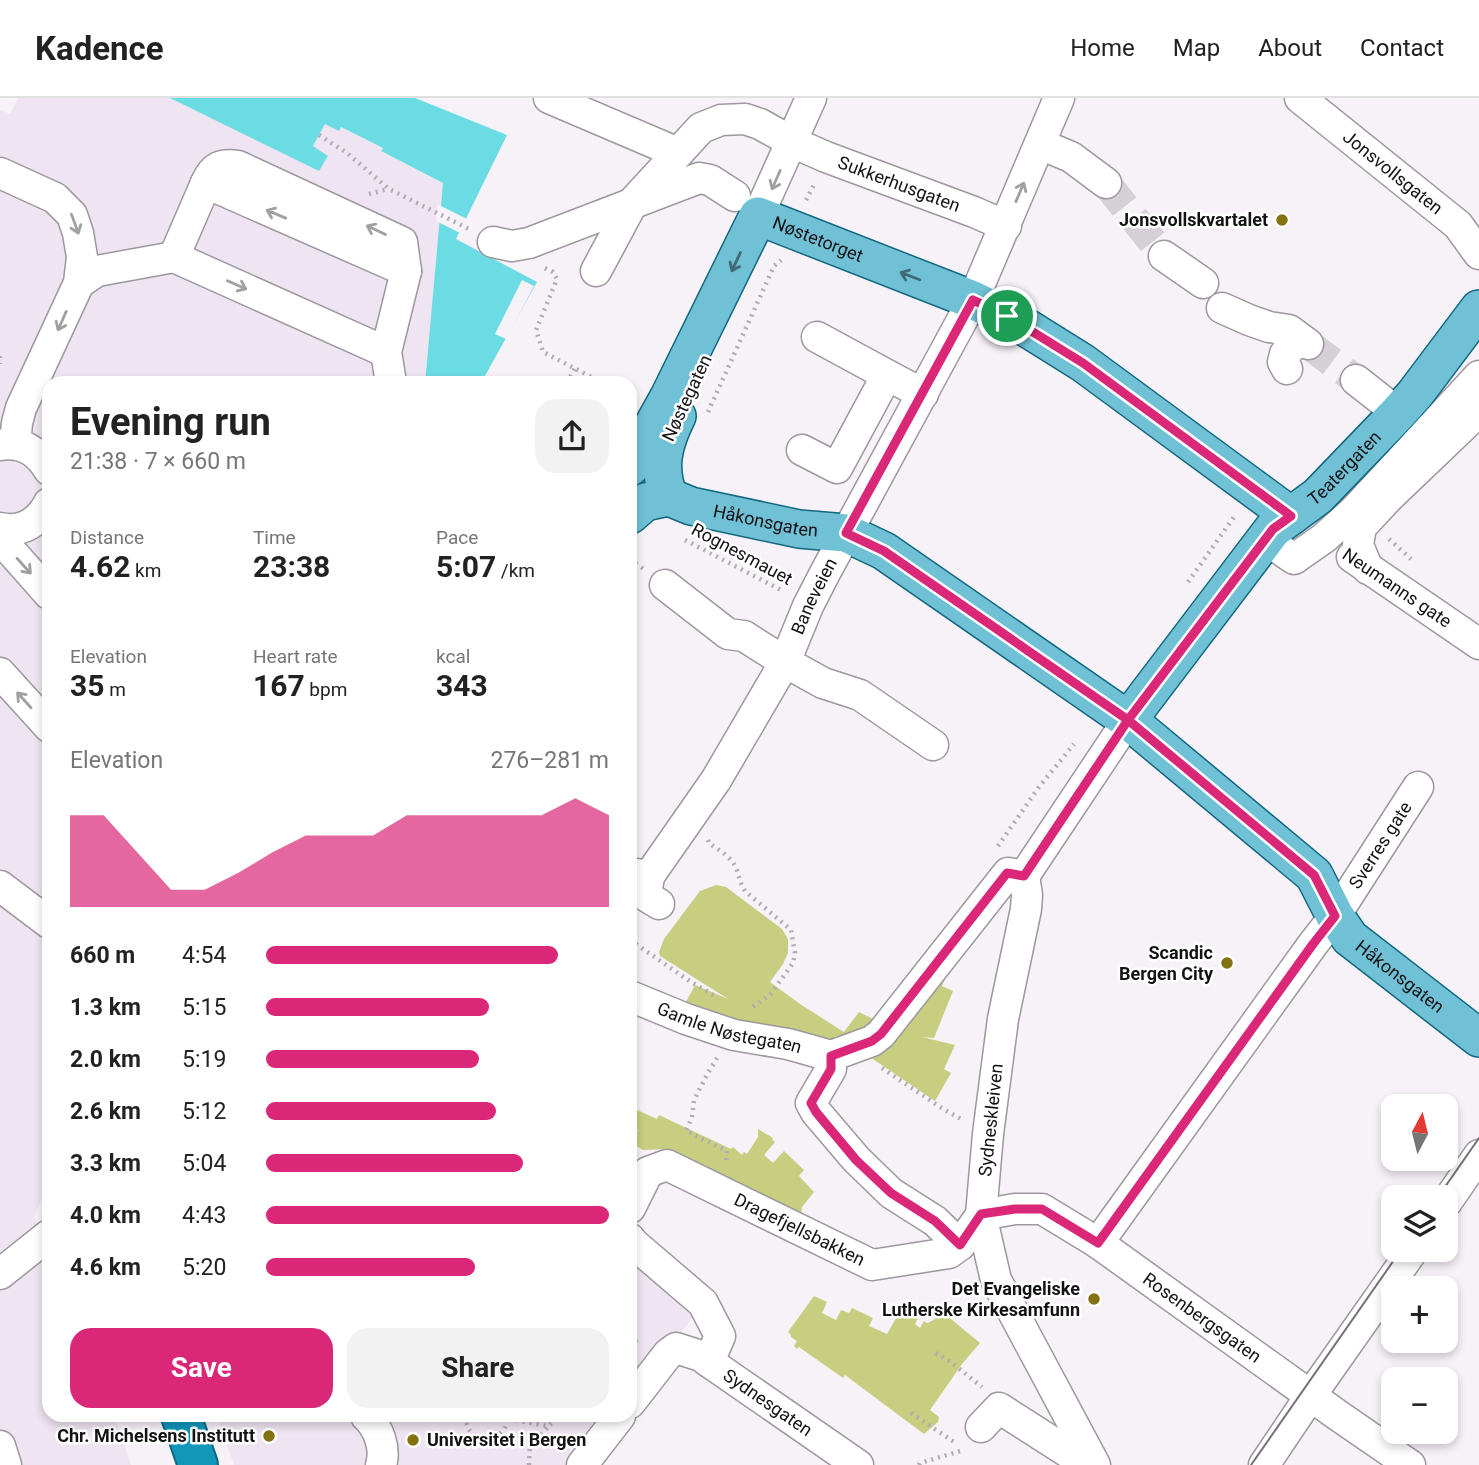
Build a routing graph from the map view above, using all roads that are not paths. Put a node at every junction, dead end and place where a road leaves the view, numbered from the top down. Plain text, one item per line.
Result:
1 (548, 98) edge
2 (811, 98) edge
3 (1059, 98) edge
4 (1300, 98) edge
5 (792, 142) junction
6 (1040, 144) junction
7 (678, 153) junction
8 (0, 173) edge
9 (1106, 183) tunnel mouth
10 (633, 202) junction
11 (747, 206) junction
12 (1006, 226) junction
13 (493, 242) road end
14 (1479, 254) edge
15 (1164, 256) tunnel mouth
16 (174, 257) junction
17 (80, 270) junction
18 (596, 271) dead end
19 (1203, 283) dead end
20 (973, 300) junction
21 (714, 308) junction
22 (1222, 308) dead end
23 (1479, 309) edge
24 (817, 337) dead end
25 (386, 352) junction
26 (1286, 369) dead end
27 (887, 375) junction
28 (390, 376) edge
29 (1479, 376) edge
30 (1356, 380) tunnel mouth
31 (923, 394) junction
32 (1479, 411) edge
33 (1398, 413) junction
34 (802, 450) dead end
35 (637, 454) edge
36 (31, 455) edge
37 (669, 497) junction
38 (1328, 506) dead end
39 (637, 509) edge
40 (42, 515) edge
41 (0, 528) edge
42 (846, 533) junction
43 (1286, 533) junction
44 (0, 536) edge
45 (1324, 538) junction
46 (1368, 569) junction
47 (665, 585) dead end
48 (42, 586) edge
49 (1479, 644) edge
50 (785, 662) junction
51 (0, 673) edge
52 (42, 719) edge
53 (1128, 720) junction
54 (933, 745) dead end
55 (1418, 787) dead end
56 (639, 875) edge
57 (1024, 876) junction
58 (0, 886) edge
59 (659, 904) dead end
60 (1335, 916) junction
61 (42, 918) edge
62 (637, 999) edge
63 (1479, 1038) edge
64 (842, 1052) junction
65 (1479, 1155) edge
66 (1458, 1186) edge
67 (637, 1194) edge
68 (981, 1214) junction
69 (42, 1241) edge
70 (1098, 1243) junction
71 (960, 1245) junction
72 (637, 1247) edge
73 (1405, 1262) edge
74 (0, 1274) edge
75 (709, 1362) junction
76 (637, 1394) edge
77 (1311, 1395) junction
78 (183, 1422) edge
79 (372, 1422) edge
80 (615, 1422) edge
81 (979, 1432) road end
82 (0, 1446) edge
83 (6, 1465) edge
84 (198, 1465) edge
85 (381, 1465) edge
86 (582, 1465) edge
87 (858, 1465) edge
88 (1088, 1465) edge
89 (1095, 1465) edge
90 (1264, 1465) edge
91 (1410, 1465) edge

1 - 7 street
2 - 5 street
3 - 6 street, Baneveien
4 - 14 street, Jonsvollsgaten
5 - 7 street, Sukkerhusgaten
5 -> 11 street
5 - 12 street, Sukkerhusgaten
6 - 9 street
12 -> 6 street, Baneveien
7 - 10 street, Sukkerhusgaten
8 -> 17 street
10 - 11 street
10 - 13 street
10 - 18 street
20 -> 11 main road, Nøstetorget
11 -> 21 main road, Nøstetorget
12 - 20 street, Baneveien
15 - 19 street
16 - 17 street
16 -> 25 street
25 -> 16 street
17 -> 36 street
20 - 31 street, Baneveien
20 - 43 main road, Nøstetorget
21 - 35 main road, Nøstegaten
21 - 37 main road, Nøstegaten
22 - 26 street
23 - 33 main road, Teatergaten
24 - 27 street
25 - 28 street
27 - 31 street
27 - 34 street
29 - 45 street, Teatergaten
30 - 33 street
31 - 42 street, Baneveien
32 - 46 street
33 - 43 main road, Teatergaten
37 - 39 main road
37 - 42 main road, Håkonsgaten
38 - 45 street, Teatergaten
40 - 41 street
42 - 50 street, Baneveien
42 - 53 main road, Håkonsgaten
43 - 45 street, Neumanns gate
43 - 53 main road, Teatergaten
44 -> 48 street
45 - 46 street, Neumanns gate
46 - 49 street, Neumanns gate
47 - 50 street
50 - 54 street
50 - 56 street, Baneveien
52 -> 51 street
53 - 57 street, Teatergaten
53 - 60 main road, Håkonsgaten
55 - 60 street, Sverres gate
56 - 59 street
57 - 64 street
57 - 68 street, Sydneskleiven
58 - 61 street
60 - 63 main road, Håkonsgaten
60 - 70 street, Sverres gate
62 - 64 street, Gamle Nøstegaten
64 - 71 street
65 - 66 street
67 - 71 street, Dragefjellsbakken
68 - 70 street, Rosenbergsgaten
68 - 71 street
68 - 89 street, Sydneskleiven
69 - 74 street
70 - 77 street, Rosenbergsgaten
72 - 75 street, Sydnesgaten
73 - 77 street
75 - 76 street
75 - 87 street, Sydnesgaten
77 - 90 street
77 - 91 street, Rosenbergsgaten
78 - 84 highway
79 - 85 street
80 - 86 street
81 - 88 street
82 - 83 street

